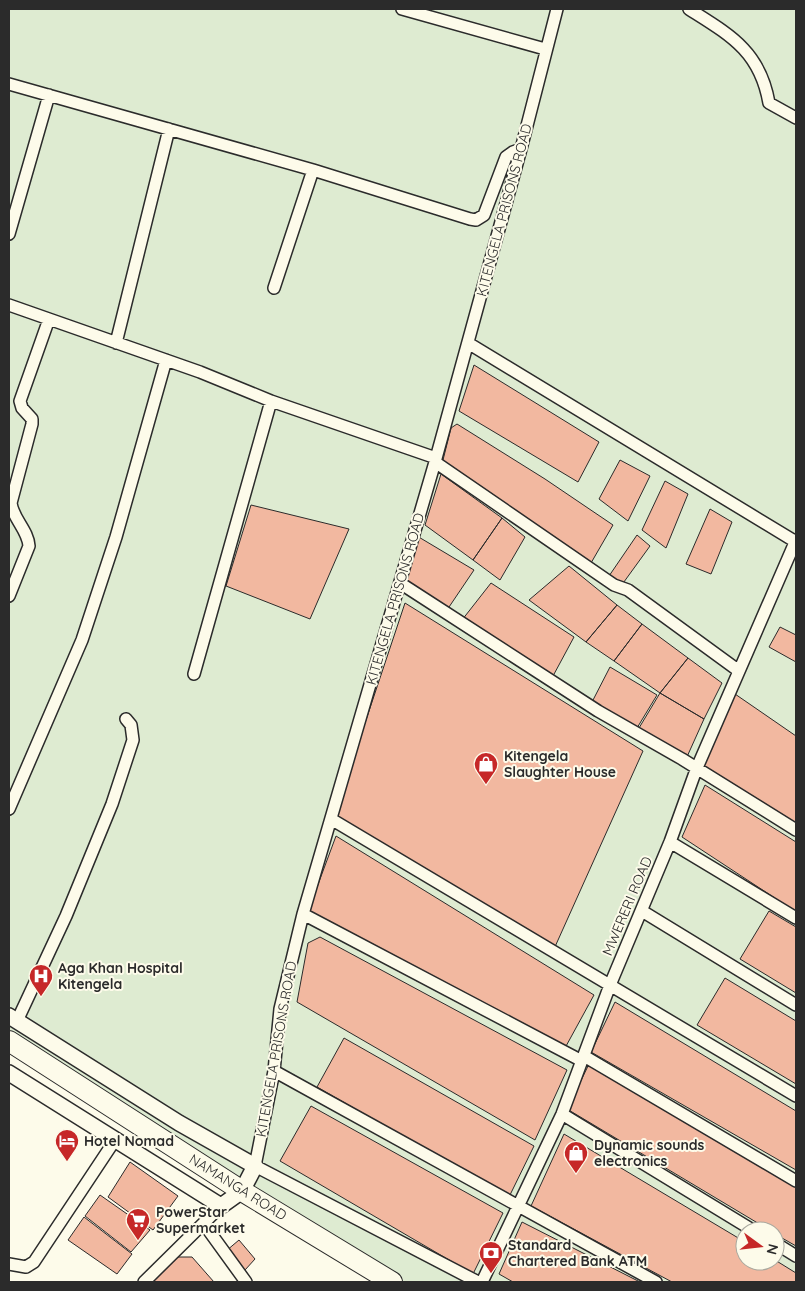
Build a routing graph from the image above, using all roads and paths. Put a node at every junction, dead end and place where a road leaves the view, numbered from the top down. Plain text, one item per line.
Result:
1 (402, 9) edge
2 (557, 9) edge
3 (689, 9) edge
4 (545, 49) junction
5 (9, 84) edge
6 (49, 96) junction
7 (796, 118) edge
8 (169, 129) junction
9 (521, 149) junction
10 (313, 170) junction
11 (9, 234) edge
12 (274, 288) dead end
13 (9, 305) edge
14 (49, 320) junction
15 (116, 343) junction
16 (468, 343) junction
17 (166, 360) junction
18 (271, 402) junction
19 (435, 460) junction
20 (796, 541) edge
21 (400, 583) junction
22 (9, 596) edge
23 (739, 671) junction
24 (194, 674) dead end
25 (126, 719) dead end
26 (696, 770) junction
27 (9, 809) edge
28 (331, 819) junction
29 (796, 830) edge
30 (670, 842) junction
31 (642, 911) junction
32 (303, 914) junction
33 (796, 918) edge
34 (610, 985) junction
35 (796, 1006) edge
36 (13, 1019) edge
37 (9, 1041) edge
38 (583, 1059) junction
39 (274, 1071) junction
40 (9, 1073) edge
41 (796, 1096) edge
42 (562, 1114) junction
43 (115, 1140) junction
44 (255, 1166) junction
45 (796, 1181) edge
46 (242, 1191) junction
47 (517, 1205) junction
48 (221, 1206) junction
49 (738, 1221) edge
50 (204, 1224) junction
51 (785, 1250) edge
52 (796, 1256) edge
53 (9, 1264) edge
54 (144, 1282) edge
55 (246, 1282) edge
56 (392, 1282) edge
57 (480, 1282) edge
58 (656, 1282) edge

1 - 4 street
2 - 4 street, KITENGELA PRISONS ROAD
3 - 7 street
4 - 9 street, KITENGELA PRISONS ROAD
5 - 6 street
6 - 8 street
6 - 11 street
8 - 10 street
8 - 15 street
9 - 10 street
9 - 16 street, KITENGELA PRISONS ROAD
10 - 12 street
13 - 14 street
14 - 15 street
14 - 22 street
15 - 17 street
16 - 19 street, KITENGELA PRISONS ROAD
16 - 20 street
17 - 18 street
17 - 27 street
18 - 19 street
18 - 24 street
19 - 21 street, KITENGELA PRISONS ROAD
19 - 23 street
20 - 23 street, MWERERI ROAD
21 - 26 street
21 - 28 street, KITENGELA PRISONS ROAD
23 - 26 street, MWERERI ROAD
25 - 36 street
26 - 29 street
26 - 30 street, MWERERI ROAD
28 - 32 street, KITENGELA PRISONS ROAD
28 - 34 street
30 - 31 street, MWERERI ROAD
30 - 33 street
31 - 34 street, MWERERI ROAD
31 - 35 street
32 - 38 street
32 - 39 street, KITENGELA PRISONS ROAD
34 - 38 street, MWERERI ROAD
34 - 41 street
36 - 44 street
37 - 46 highway, NAMANGA ROAD
38 - 42 street, MWERERI ROAD
38 - 45 street
39 - 44 street, KITENGELA PRISONS ROAD
39 - 47 street
40 - 43 street
42 - 47 street, MWERERI ROAD
42 - 49 street
43 - 48 street
43 - 53 street
44 - 46 street, KITENGELA PRISONS ROAD
44 - 57 street
46 - 48 street
46 - 56 highway, NAMANGA ROAD
47 - 57 street, MWERERI ROAD
47 - 58 street
48 - 50 street
50 - 54 street
50 - 55 street
51 - 52 street

